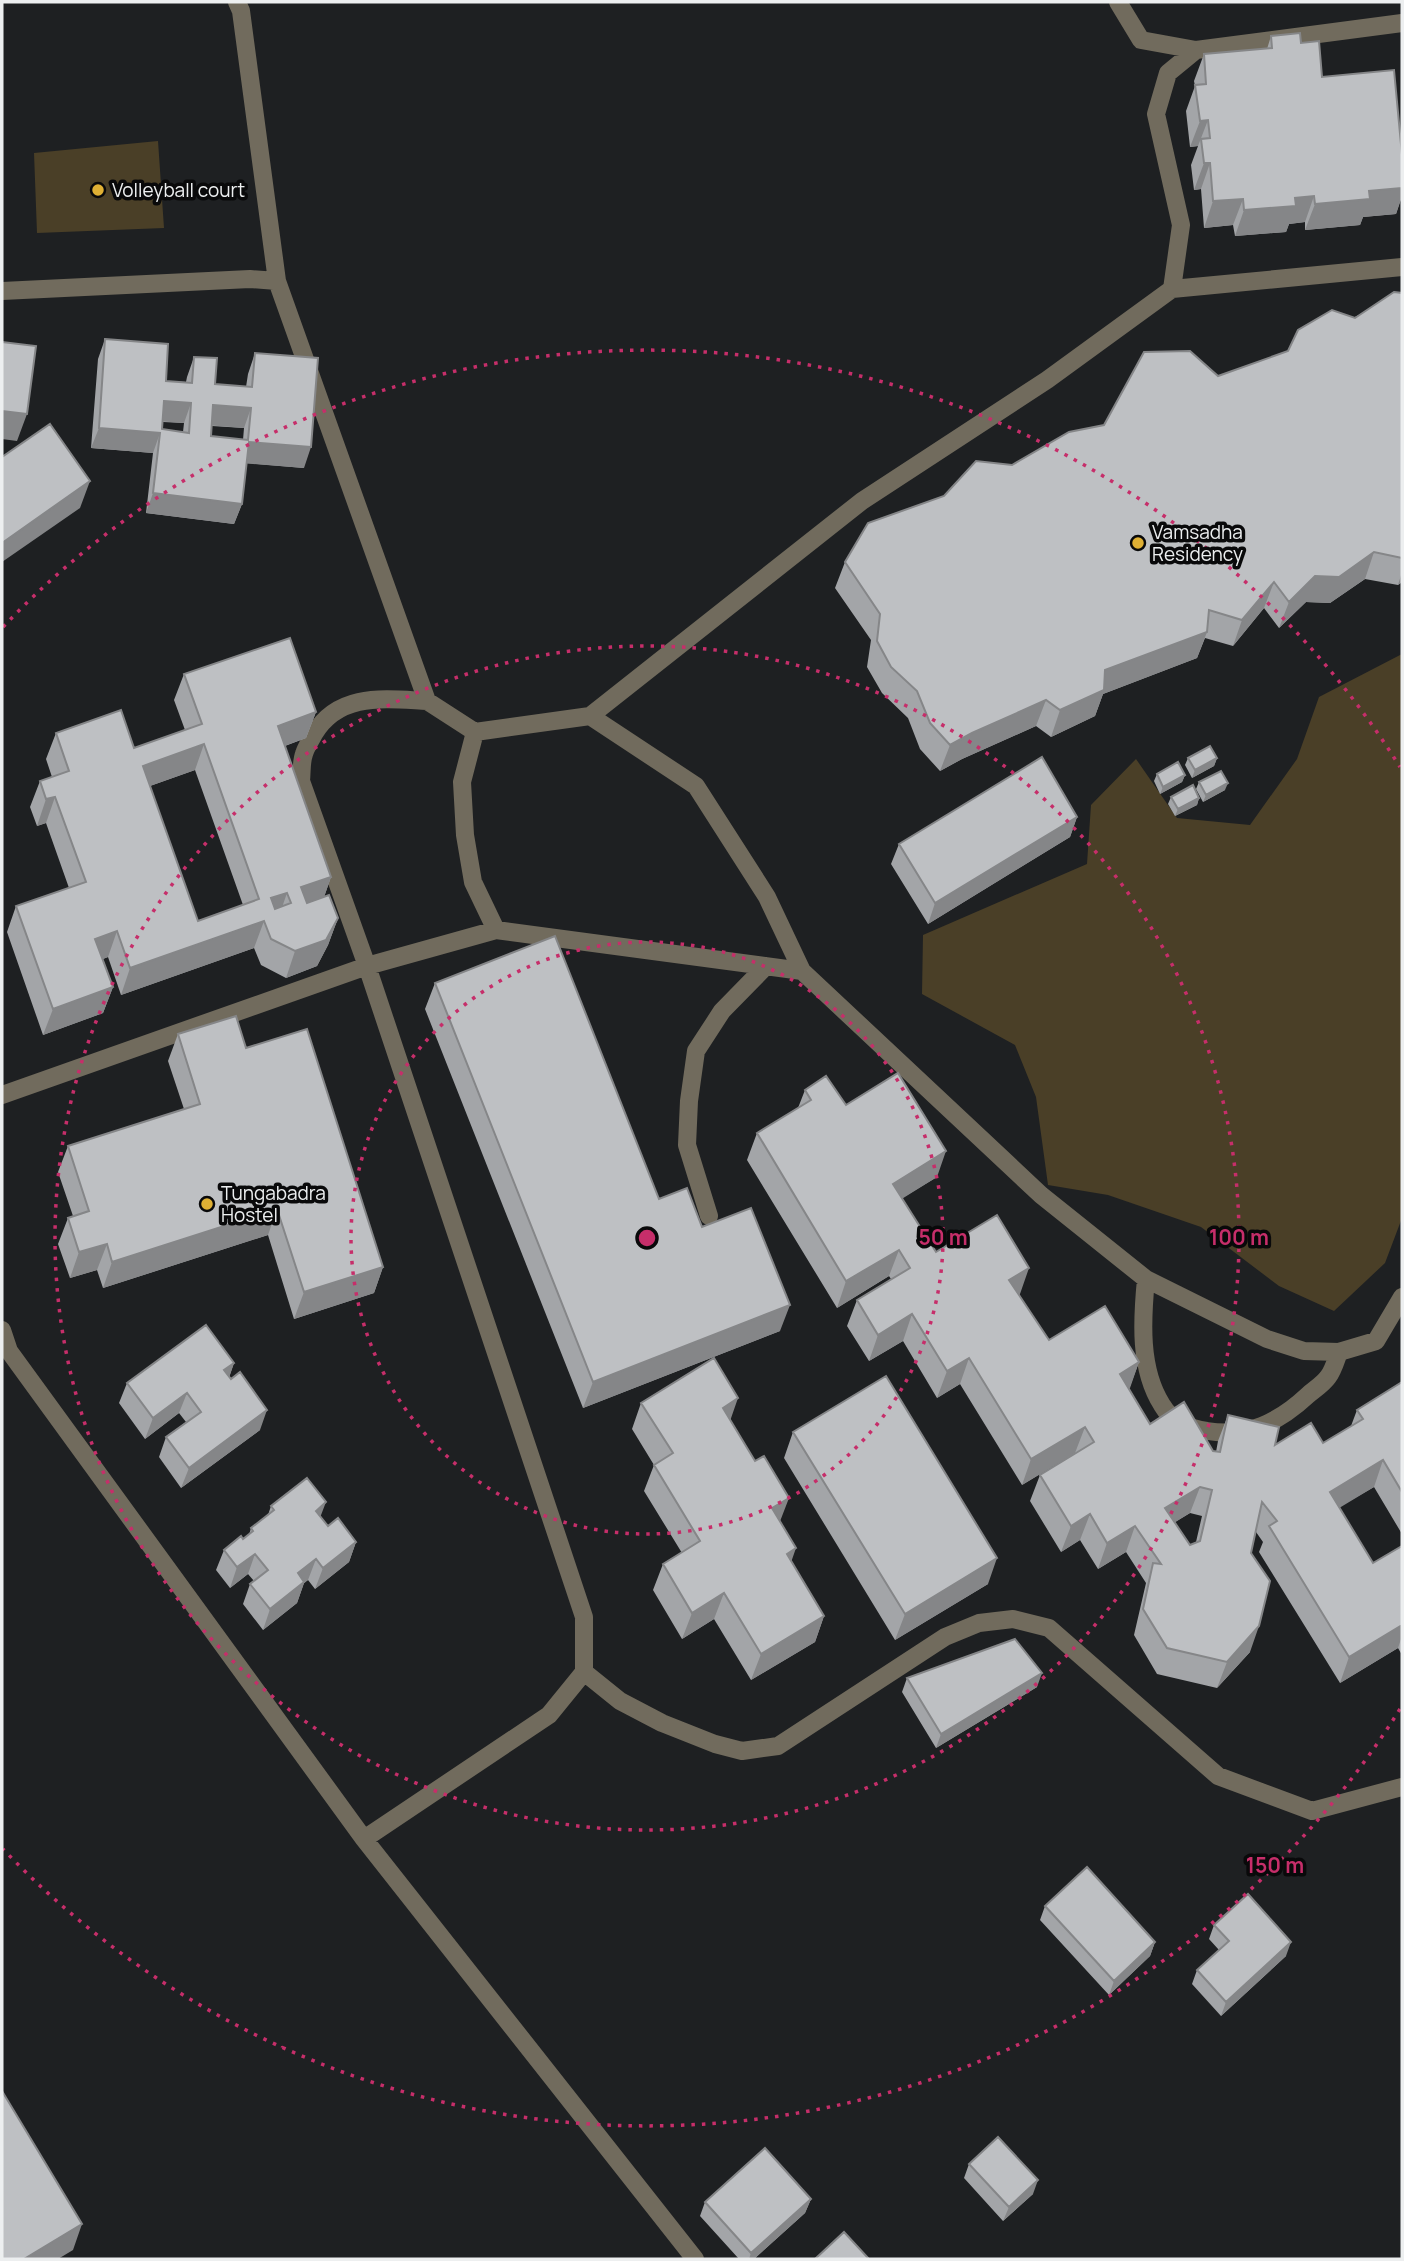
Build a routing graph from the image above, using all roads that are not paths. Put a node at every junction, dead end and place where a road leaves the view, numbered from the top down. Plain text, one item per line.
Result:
1 (237, 2) edge
2 (1118, 2) edge
3 (1402, 23) edge
4 (1196, 50) junction
5 (1402, 267) edge
6 (277, 281) junction
7 (1172, 289) junction
8 (2, 291) edge
9 (427, 701) junction
10 (590, 716) junction
11 (475, 732) junction
12 (496, 930) junction
13 (367, 966) junction
14 (766, 967) junction
15 (802, 971) junction
16 (2, 1096) edge
17 (709, 1216) dead end
18 (1146, 1279) junction
19 (1402, 1297) edge
20 (2, 1330) edge
21 (1339, 1352) junction
22 (584, 1672) junction
23 (1402, 1787) edge
24 (364, 1839) junction
25 (695, 2259) edge

1 - 6 lane
2 - 4 lane
3 - 4 lane
4 - 7 lane
5 - 7 lane
6 - 8 lane
6 - 9 lane
7 - 10 lane
9 - 11 lane
9 - 13 lane
10 - 11 lane
10 - 15 lane
11 - 12 lane
12 - 13 lane
12 - 14 lane
13 - 16 lane
13 - 22 lane
14 - 15 lane
14 - 17 lane
15 - 18 lane
18 - 21 lane
18 - 21 lane
19 - 21 lane
20 - 24 lane
22 - 23 lane
22 - 24 lane
24 - 25 lane

